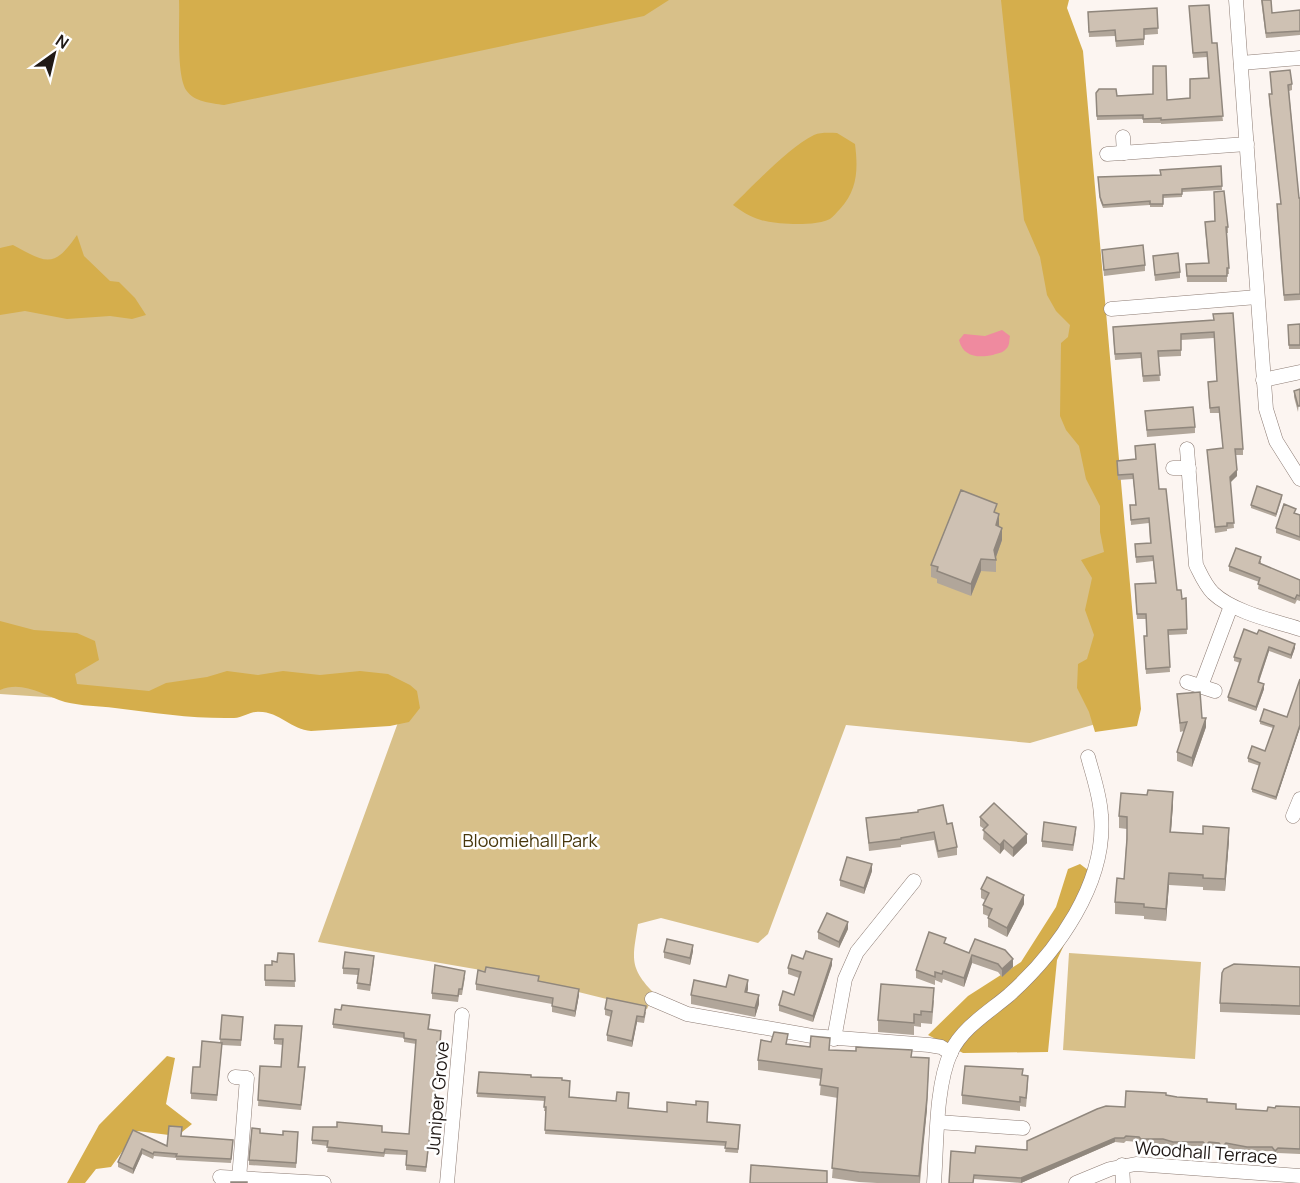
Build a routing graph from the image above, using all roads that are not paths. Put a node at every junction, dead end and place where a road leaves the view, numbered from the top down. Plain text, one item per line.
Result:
1 (1236, 0) edge
2 (1300, 58) edge
3 (1241, 63) junction
4 (1123, 137) dead end
5 (1247, 144) junction
6 (1124, 153) junction
7 (1107, 154) dead end
8 (1126, 293) dead end
9 (1257, 297) junction
10 (1126, 308) junction
11 (1111, 309) dead end
12 (1300, 372) edge
13 (1263, 380) junction
14 (1187, 449) dead end
15 (1173, 468) dead end
16 (1189, 468) junction
17 (1300, 479) edge
18 (1231, 606) junction
19 (1300, 629) edge
20 (1187, 682) dead end
21 (1201, 686) junction
22 (1215, 691) dead end
23 (1088, 757) dead end
24 (1300, 799) edge
25 (1293, 816) dead end
26 (914, 881) dead end
27 (652, 999) dead end
28 (462, 1015) dead end
29 (834, 1039) junction
30 (951, 1053) junction
31 (235, 1077) dead end
32 (938, 1122) junction
33 (1023, 1128) dead end
34 (1122, 1165) junction
35 (1300, 1176) edge
36 (220, 1177) dead end
37 (239, 1179) junction
38 (261, 1182) edge
39 (324, 1183) edge
40 (447, 1183) edge
41 (934, 1183) edge
42 (1076, 1183) edge
43 (1123, 1183) edge

1 - 3 street
2 - 3 street
3 - 5 street
4 - 6 street
5 - 6 street
5 - 9 street
6 - 7 street
8 - 10 street
9 - 10 street
9 - 13 street
10 - 11 street
12 - 13 street
13 - 17 street
14 - 16 street
15 - 16 street
16 - 18 street
18 - 19 street
18 - 21 street
20 - 21 street
21 - 22 street
23 - 30 street
24 - 25 street
26 - 29 street
27 - 29 street
28 - 40 street, Juniper Grove
29 - 30 street
30 - 32 street
31 - 37 street
32 - 33 street
32 - 41 street
34 - 35 street, Woodhall Terrace
34 - 42 street, Woodhall Terrace
34 - 43 street
36 - 37 street
37 - 38 street
38 - 39 street

